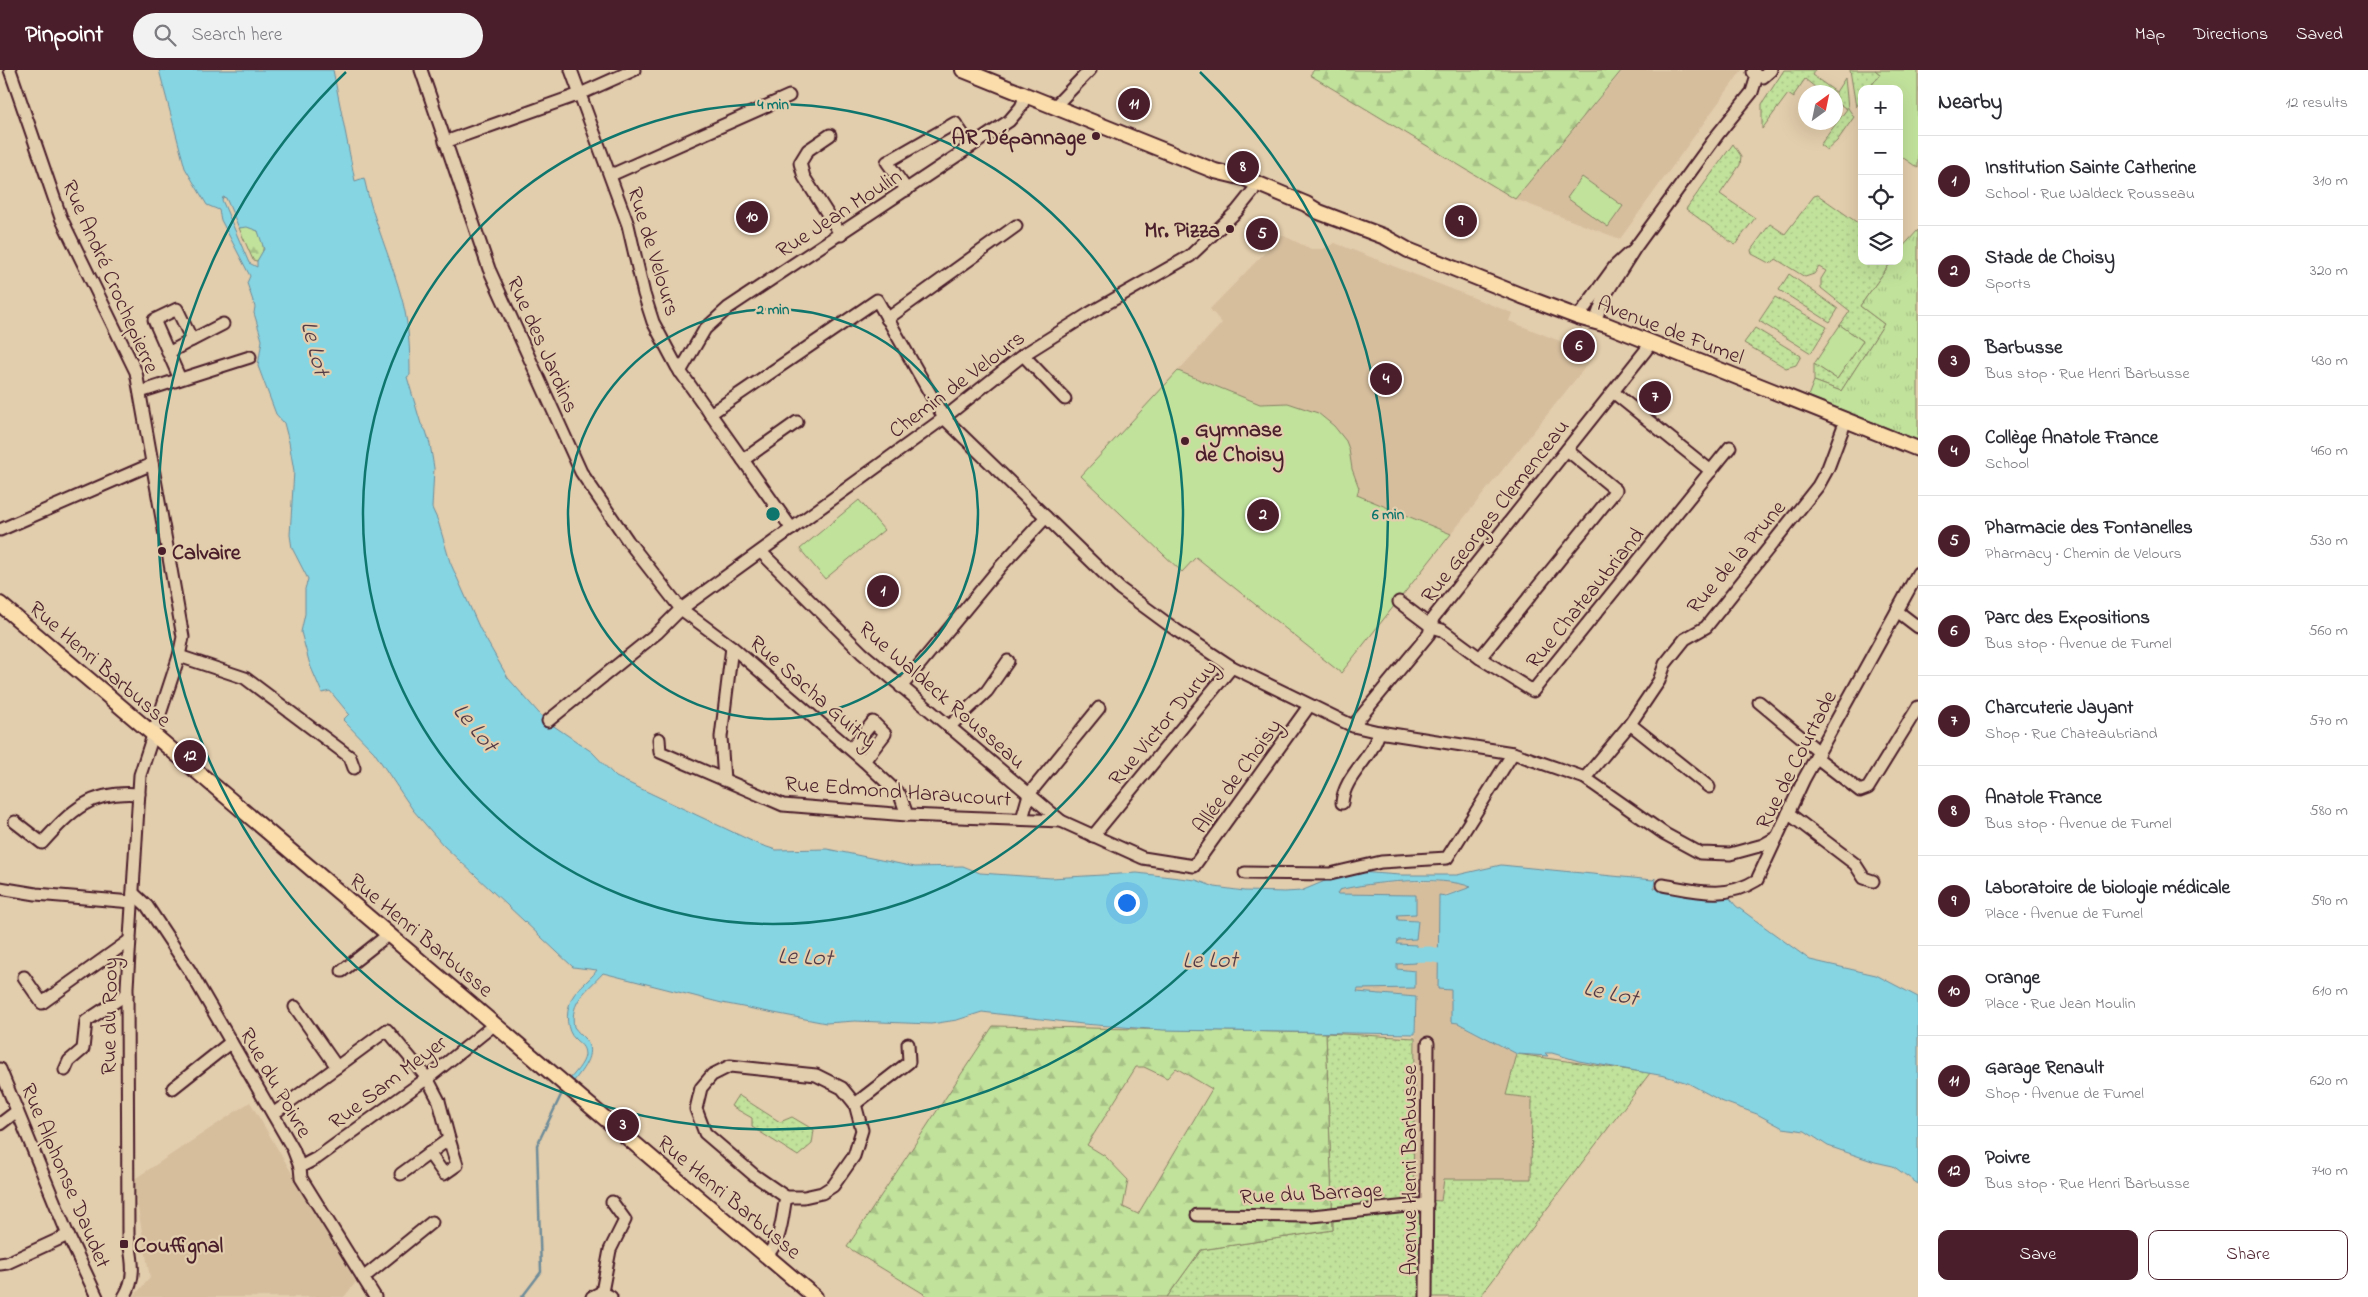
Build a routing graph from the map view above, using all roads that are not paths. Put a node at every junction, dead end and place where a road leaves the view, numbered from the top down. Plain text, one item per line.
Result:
1 (10, 70) edge
2 (421, 70) edge
3 (572, 70) edge
4 (634, 70) edge
5 (963, 70) edge
6 (1090, 70) edge
7 (1771, 70) edge
8 (1755, 73) edge
9 (580, 94) junction
10 (1026, 95) junction
11 (789, 96) dead end
12 (1055, 106) junction
13 (830, 135) dead end
14 (445, 142) junction
15 (971, 146) junction
16 (611, 175) junction
17 (1255, 188) junction
18 (907, 190) junction
19 (1016, 226) dead end
20 (841, 235) junction
21 (1635, 248) junction
22 (1578, 317) junction
23 (887, 319) junction
24 (1595, 322) junction
25 (223, 324) dead end
26 (192, 340) junction
27 (1650, 343) junction
28 (168, 352) junction
29 (1023, 356) junction
30 (250, 357) dead end
31 (680, 372) junction
32 (180, 379) junction
33 (140, 392) junction
34 (1613, 392) junction
35 (1065, 399) dead end
36 (710, 414) junction
37 (944, 418) junction
38 (1846, 420) junction
39 (797, 422) dead end
40 (1730, 447) dead end
41 (1918, 449) edge
42 (1567, 450) junction
43 (743, 460) junction
44 (152, 464) junction
45 (1711, 471) junction
46 (1046, 517) junction
47 (792, 529) junction
48 (0, 530) edge
49 (760, 552) junction
50 (1918, 573) edge
51 (1399, 602) dead end
52 (1, 607) edge
53 (681, 609) junction
54 (1897, 611) junction
55 (1432, 627) junction
56 (1918, 627) edge
57 (732, 647) junction
58 (179, 656) junction
59 (1480, 658) junction
60 (1008, 661) dead end
61 (1232, 667) junction
62 (901, 686) junction
63 (1759, 702) dead end
64 (1309, 706) junction
65 (1918, 706) edge
66 (1099, 708) dead end
67 (548, 721) dead end
68 (1630, 724) junction
69 (1353, 726) junction
70 (949, 727) junction
71 (1379, 732) junction
72 (152, 736) junction
73 (659, 738) dead end
74 (851, 749) junction
75 (1513, 753) junction
76 (1818, 754) junction
77 (864, 761) junction
78 (354, 768) dead end
79 (1585, 778) junction
80 (724, 780) junction
81 (1709, 787) dead end
82 (139, 794) junction
83 (1029, 794) junction
84 (1342, 804) dead end
85 (1788, 813) junction
86 (907, 814) junction
87 (1022, 819) junction
88 (1060, 820) junction
89 (15, 822) dead end
90 (1093, 836) junction
91 (1777, 837) junction
92 (1194, 866) joint
93 (1245, 873) dead end
94 (1873, 881) dead end
95 (1663, 885) dead end
96 (0, 888) edge
97 (133, 897) junction
98 (389, 934) junction
99 (130, 940) junction
100 (342, 971) dead end
101 (24, 977) dead end
102 (127, 994) junction
103 (295, 1007) dead end
104 (495, 1024) junction
105 (231, 1042) junction
106 (1428, 1043) dead end
107 (908, 1044) dead end
108 (337, 1067) junction
109 (0, 1069) edge
110 (65, 1070) dead end
111 (427, 1078) junction
112 (173, 1088) dead end
113 (855, 1104) junction
114 (17, 1112) junction
115 (273, 1114) junction
116 (0, 1124) edge
117 (449, 1139) junction
118 (429, 1154) junction
119 (300, 1167) junction
120 (402, 1174) dead end
121 (786, 1197) junction
122 (612, 1202) dead end
123 (1427, 1204) junction
124 (1197, 1215) dead end
125 (432, 1222) dead end
126 (68, 1235) junction
127 (767, 1254) junction
128 (0, 1264) edge
129 (363, 1278) junction
130 (807, 1294) edge
131 (602, 1295) edge
132 (97, 1297) edge
133 (124, 1297) edge
134 (375, 1297) edge
135 (1426, 1297) edge

1 - 33 street, Rue André Crochepierre
2 - 14 street, Rue des Jardins
3 - 9 street, Rue de Velours
4 - 9 street
5 - 10 main road, Avenue de Fumel
6 - 12 street
7 - 8 street
8 - 21 street
9 - 14 street
9 - 16 street, Rue de Velours
10 - 12 main road, Avenue de Fumel
10 - 15 street, Rue Jean Moulin
11 - 16 street
12 - 17 main road, Avenue de Fumel
13 - 20 street
14 - 53 street, Rue des Jardins
15 - 18 street, Rue Jean Moulin
15 - 18 street
16 - 31 street, Rue de Velours
17 - 22 main road, Avenue de Fumel
17 - 29 street, Chemin de Velours
18 - 20 street, Rue Jean Moulin
19 - 23 street
20 - 31 street, Rue Jean Moulin
21 - 22 street
21 - 24 street
22 - 24 main road, Avenue de Fumel
23 - 36 street
23 - 37 street
24 - 27 main road, Avenue de Fumel
25 - 26 street
26 - 28 street
26 - 28 street
27 - 34 street, Rue Georges Clemenceau
27 - 38 main road, Avenue de Fumel
28 - 32 street
29 - 35 street
29 - 37 street, Chemin de Velours
30 - 32 street
31 - 36 street, Rue de Velours
32 - 33 street
33 - 44 street, Rue André Crochepierre
34 - 42 street, Rue Georges Clemenceau
34 - 45 street
36 - 43 street, Rue de Velours
37 - 46 street
37 - 47 street, Chemin de Velours
38 - 41 main road, Avenue de Fumel
38 - 68 street, Rue de la Prune
39 - 43 street
40 - 45 street, Rue Chateaubriand
42 - 55 street, Rue Georges Clemenceau
42 - 59 street
43 - 47 street, Rue de Velours
44 - 48 street
44 - 58 street, Rue André Crochepierre
45 - 59 street, Rue Chateaubriand
46 - 61 street
46 - 62 street
47 - 49 street, Chemin de Velours
49 - 53 street, Chemin de Velours
49 - 62 street, Rue Waldeck Rousseau
50 - 54 street, Rue de Courtade
51 - 55 street, Rue Chateaubriand
52 - 72 main road, Rue Henri Barbusse
53 - 57 street, Rue Sacha Guitry
53 - 67 street, Chemin de Velours
54 - 56 street
54 - 76 street, Rue de Courtade
55 - 59 street, Rue Chateaubriand
55 - 69 street, Rue Georges Clemenceau
57 - 74 street, Rue Sacha Guitry
57 - 80 street
58 - 72 street, Rue André Crochepierre
58 - 78 street
60 - 70 street
61 - 64 street, Rue Victor Duruy
61 - 90 street, Rue Victor Duruy
62 - 70 street, Rue Waldeck Rousseau
63 - 76 street
64 - 69 street, Rue Victor Duruy
64 - 92 street, Allée de Choisy
65 - 76 street
66 - 83 street
68 - 79 street, Rue de la Prune
68 - 81 street
69 - 71 street, Rue Victor Duruy
70 - 83 street, Rue Waldeck Rousseau
71 - 75 street, Rue Victor Duruy
71 - 84 street
72 - 82 street, Rue du Rooy
72 - 98 main road, Rue Henri Barbusse
73 - 80 street, Rue Edmond Haraucourt
74 - 77 street, Rue Sacha Guitry
74 - 77 street
75 - 79 street, Rue Victor Duruy
75 - 93 street
76 - 85 street, Rue de Courtade
77 - 86 street, Rue Sacha Guitry
79 - 91 street, Rue Victor Duruy
80 - 86 street, Rue Edmond Haraucourt
82 - 89 street
82 - 97 street, Rue du Rooy
83 - 87 street
83 - 88 street, Rue Waldeck Rousseau
85 - 91 street, Rue de Courtade
85 - 94 street
86 - 87 street, Rue Edmond Haraucourt
87 - 88 street, Rue Edmond Haraucourt
88 - 90 street, Rue Edmond Haraucourt
90 - 92 street, Rue Edmond Haraucourt
91 - 95 street, Rue de Courtade
96 - 97 street
97 - 99 street, Rue du Rooy
97 - 105 street, Rue du Poivre
98 - 100 street
98 - 104 main road, Rue Henri Barbusse
99 - 101 street
99 - 102 street, Rue du Rooy
102 - 110 street
102 - 133 street, Rue du Rooy
103 - 108 street
104 - 111 street, Rue Sam Meyer
104 - 127 main road, Rue Henri Barbusse
105 - 112 street
105 - 115 street, Rue du Poivre
106 - 123 street, Avenue Henri Barbusse
107 - 113 street
108 - 111 street
108 - 115 street
109 - 114 street, Rue Alphonse Daudet
111 - 117 street
111 - 119 street, Rue Sam Meyer
113 - 121 street
113 - 121 street
114 - 116 street
114 - 126 street, Rue Alphonse Daudet
115 - 119 street, Rue du Poivre
117 - 118 street
117 - 118 street
118 - 120 street
119 - 129 street, Rue du Poivre
121 - 127 street
122 - 131 street
123 - 124 street, Rue du Barrage
123 - 135 street, Avenue Henri Barbusse
125 - 129 street
126 - 128 street
126 - 132 street, Rue Alphonse Daudet
127 - 130 main road, Rue Henri Barbusse
129 - 134 street, Rue du Poivre

